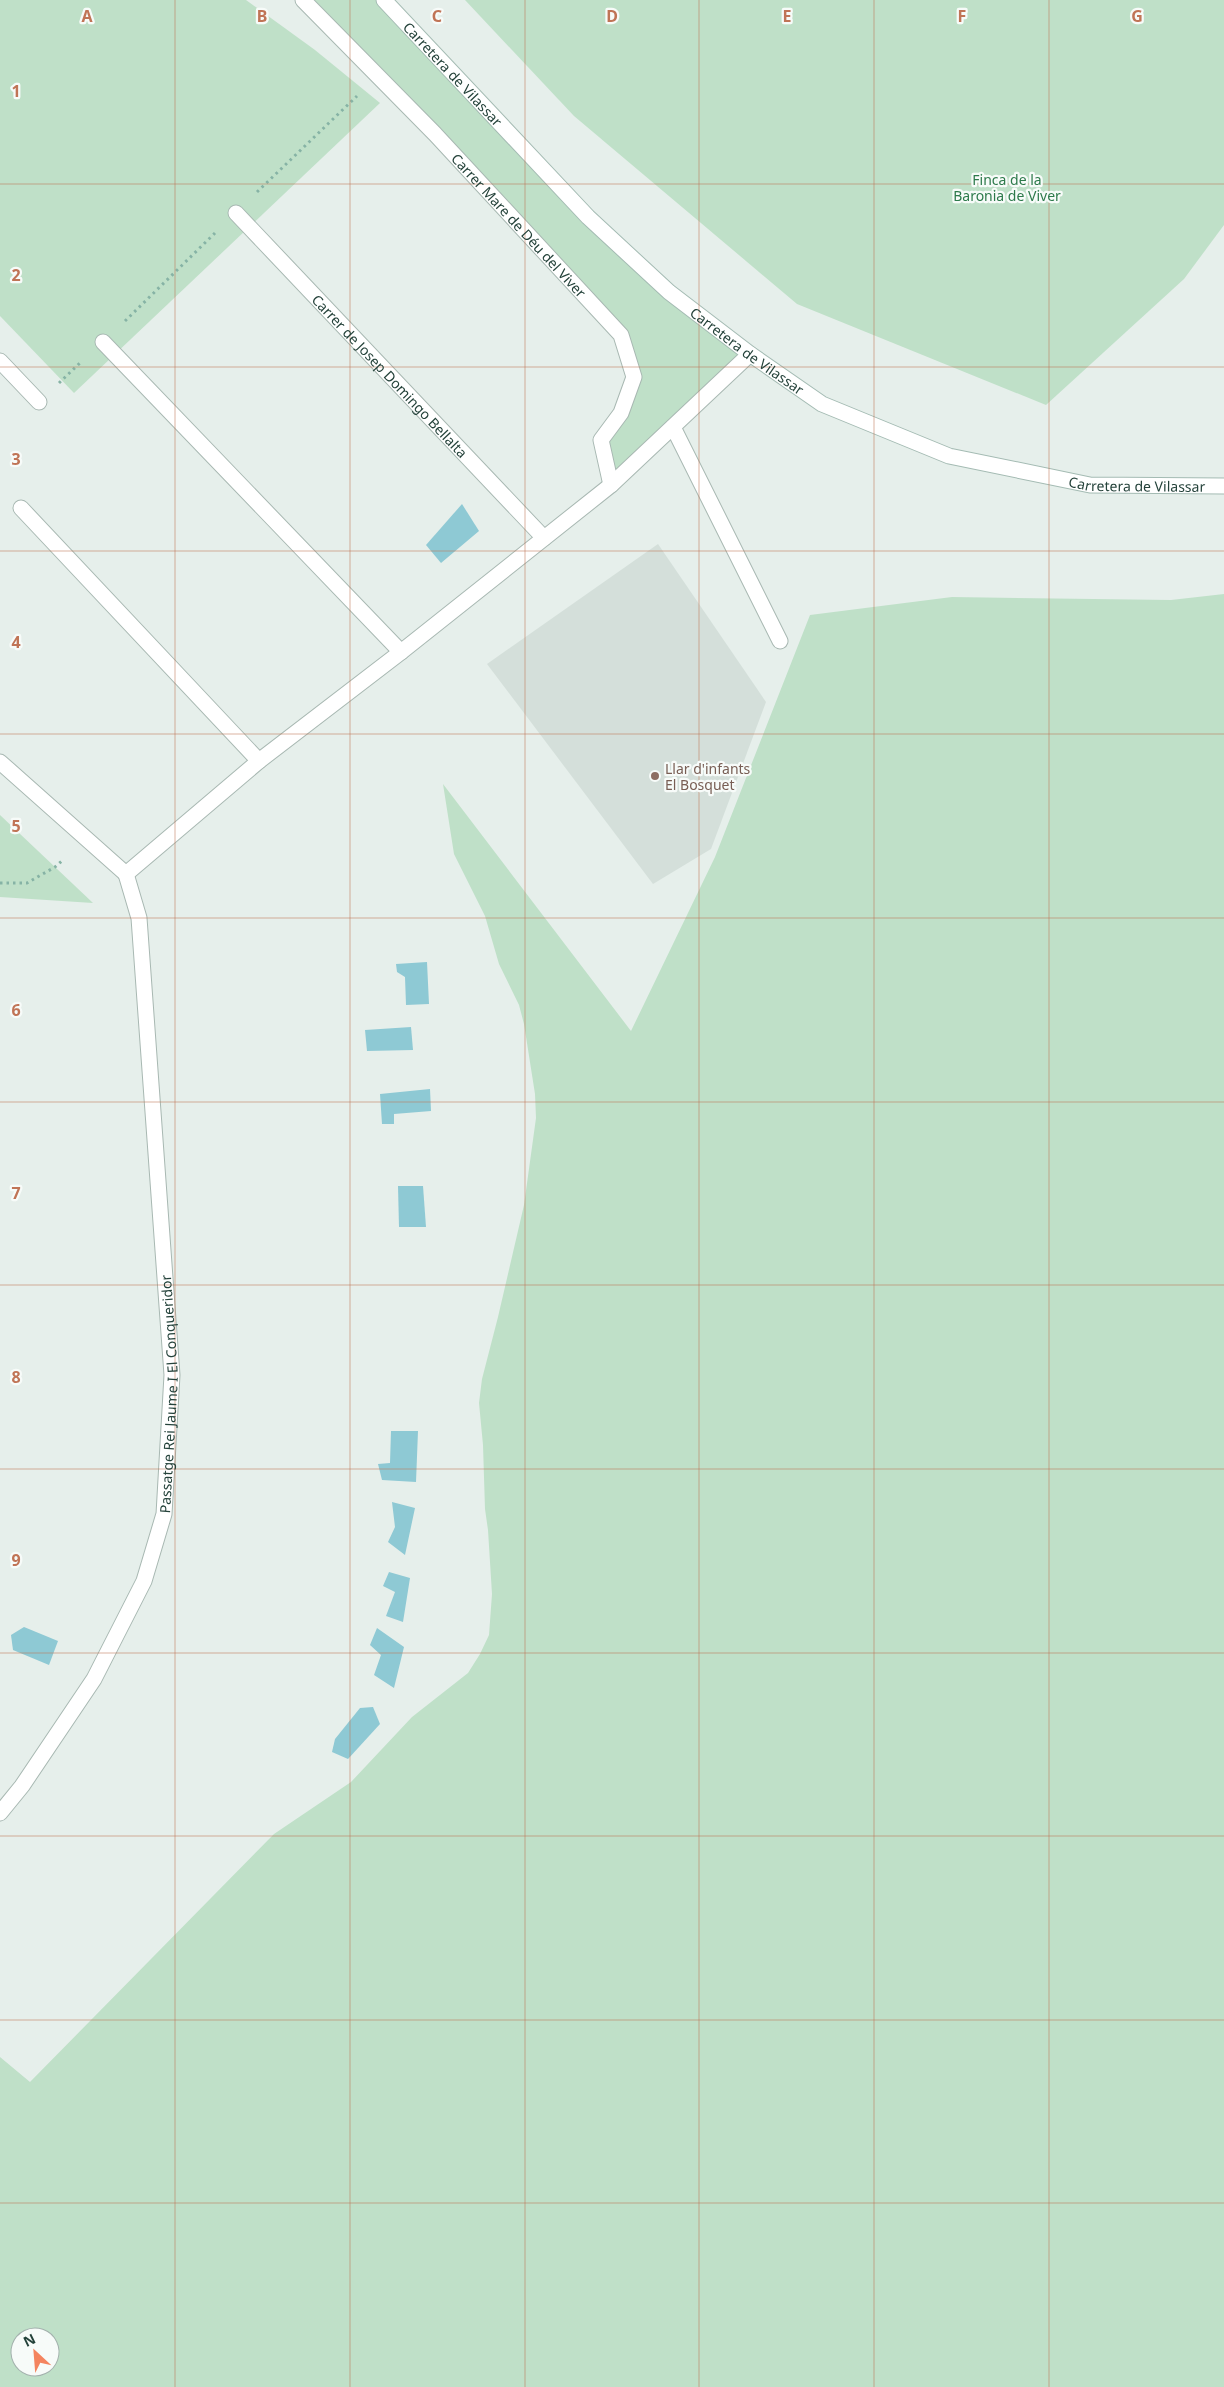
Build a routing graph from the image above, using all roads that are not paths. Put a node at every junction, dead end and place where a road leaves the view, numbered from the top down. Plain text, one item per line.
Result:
1 (303, 0) edge
2 (384, 0) edge
3 (236, 213) road end
4 (103, 342) road end
5 (750, 354) junction
6 (0, 360) edge
7 (39, 402) road end
8 (673, 427) junction
9 (611, 485) junction
10 (1224, 486) edge
11 (21, 508) dead end
12 (544, 538) junction
13 (780, 641) dead end
14 (401, 652) junction
15 (259, 761) junction
16 (0, 762) edge
17 (126, 874) junction
18 (0, 1813) edge

1 - 9 street, Carrer Mare de Déu del Viver
2 - 5 street, Carretera de Vilassar
3 - 12 street, Carrer de Josep Domingo Bellalta
4 - 14 street
5 - 8 street
5 - 10 street, Carretera de Vilassar
6 - 7 street
8 - 9 street
8 - 13 street
9 - 12 street
11 - 15 street
12 - 14 street
14 - 15 street
15 - 17 street
16 - 17 street
17 - 18 street, Passatge Rei Jaume I El Conqueridor

